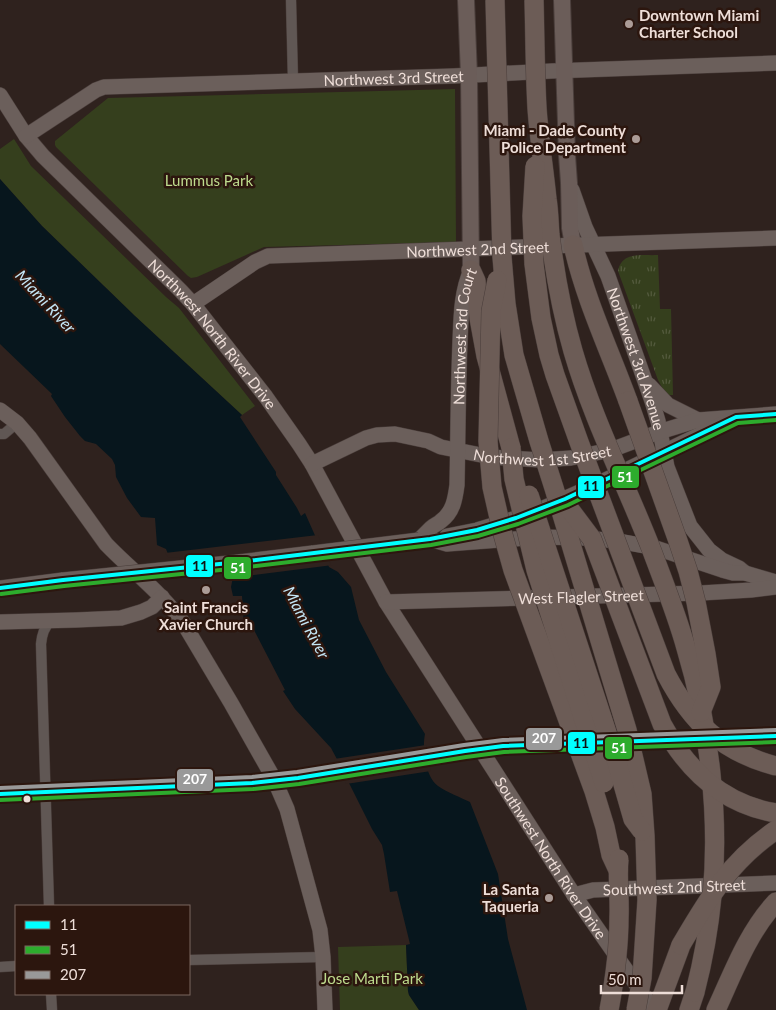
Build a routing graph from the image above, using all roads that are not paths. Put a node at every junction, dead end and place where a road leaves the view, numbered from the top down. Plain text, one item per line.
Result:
1 (291, 0) edge
2 (466, 0) edge
3 (495, 0) edge
4 (534, 0) edge
5 (562, 0) edge
6 (776, 63) edge
7 (564, 70) junction
8 (469, 76) junction
9 (293, 81) junction
10 (0, 95) edge
11 (538, 108) junction
12 (26, 136) junction
13 (569, 183) junction
14 (776, 238) edge
15 (594, 244) junction
16 (573, 245) junction
17 (471, 250) junction
18 (502, 257) junction
19 (471, 270) junction
20 (193, 304) junction
21 (645, 381) junction
22 (0, 410) edge
23 (776, 414) edge
24 (736, 417) junction
25 (698, 420) junction
26 (17, 424) junction
27 (458, 424) junction
28 (659, 432) junction
29 (0, 434) edge
30 (428, 441) junction
31 (511, 448) junction
32 (458, 450) junction
33 (664, 452) junction
34 (312, 464) junction
35 (554, 488) junction
36 (424, 539) junction
37 (745, 573) junction
38 (776, 582) edge
39 (776, 587) edge
40 (0, 588) edge
41 (162, 597) junction
42 (386, 602) junction
43 (51, 620) junction
44 (0, 622) edge
45 (701, 712) junction
46 (776, 736) edge
47 (776, 766) edge
48 (45, 792) junction
49 (0, 794) edge
50 (776, 812) edge
51 (776, 830) edge
52 (646, 836) junction
53 (618, 870) junction
54 (776, 883) edge
55 (574, 895) junction
56 (776, 902) edge
57 (49, 905) edge
58 (323, 957) junction
59 (190, 960) edge
60 (15, 966) edge
61 (0, 967) edge
62 (51, 995) edge
63 (52, 1010) edge
64 (325, 1010) edge
65 (610, 1010) edge
66 (636, 1010) edge
67 (656, 1010) edge
68 (689, 1010) edge
69 (716, 1010) edge

1 - 9 street
2 - 8 main road, Northwest 3rd Court
3 - 18 highway, bridge
4 - 11 highway, bridge
5 - 7 main road, Northwest 3rd Avenue
6 - 7 main road, Northwest 3rd Street
7 - 8 main road, Northwest 3rd Street
7 - 13 main road, Northwest 3rd Avenue
8 - 9 main road, Northwest 3rd Street
8 - 17 main road, Northwest 3rd Court
9 - 12 main road, Northwest 3rd Street
10 - 12 main road, Northwest North River Drive
11 - 45 highway, bridge
11 - 47 highway, bridge
12 - 20 main road, Northwest North River Drive
13 - 15 main road, Northwest 3rd Avenue
13 - 16 main road, Northwest 3rd Avenue
14 - 15 main road, Northwest 2nd Street
15 - 16 main road, Northwest 2nd Street
15 - 21 main road, Northwest 3rd Avenue
16 - 17 main road, Northwest 2nd Street
16 - 45 highway, bridge
17 - 19 main road, Northwest 3rd Court
17 - 20 main road, Northwest 2nd Street
18 - 35 highway, bridge
18 - 53 highway, bridge
19 - 27 main road, Northwest 3rd Court
19 - 31 highway
20 - 34 main road, Northwest North River Drive
21 - 25 main road
21 - 28 main road, Northwest 3rd Avenue
22 - 26 main road
23 - 24 main road, Northwest 1st Street
24 - 25 main road, Northwest 1st Street
24 - 33 main road
25 - 28 main road, Northwest 1st Street
26 - 29 street
26 - 41 main road
27 - 30 main road
27 - 32 main road, Northwest 3rd Court
28 - 32 main road, Northwest 1st Street
28 - 33 main road, Northwest 3rd Avenue
30 - 32 main road, Northwest 1st Street
30 - 34 main road, Northwest 1st Street
31 - 52 highway, bridge
31 - 53 highway, bridge
32 - 36 main road, Northwest 3rd Court
33 - 36 main road
33 - 37 main road, Northwest 3rd Avenue
34 - 42 main road, Northwest North River Drive
35 - 50 highway, bridge
35 - 52 highway, bridge
36 - 37 main road
36 - 40 main road, bridge
37 - 38 main road
39 - 42 main road, West Flagler Street
41 - 43 main road
41 - 58 main road
42 - 55 main road, Southwest North River Drive
43 - 44 main road
43 - 48 street
45 - 68 highway, bridge
46 - 48 main road, bridge
48 - 49 main road
48 - 57 street
51 - 67 highway, bridge
52 - 66 highway, bridge
53 - 65 highway, bridge
54 - 55 main road, Southwest 2nd Street
55 - 67 main road, Southwest North River Drive
56 - 69 highway
58 - 59 street
58 - 64 main road
60 - 61 street
62 - 63 street

